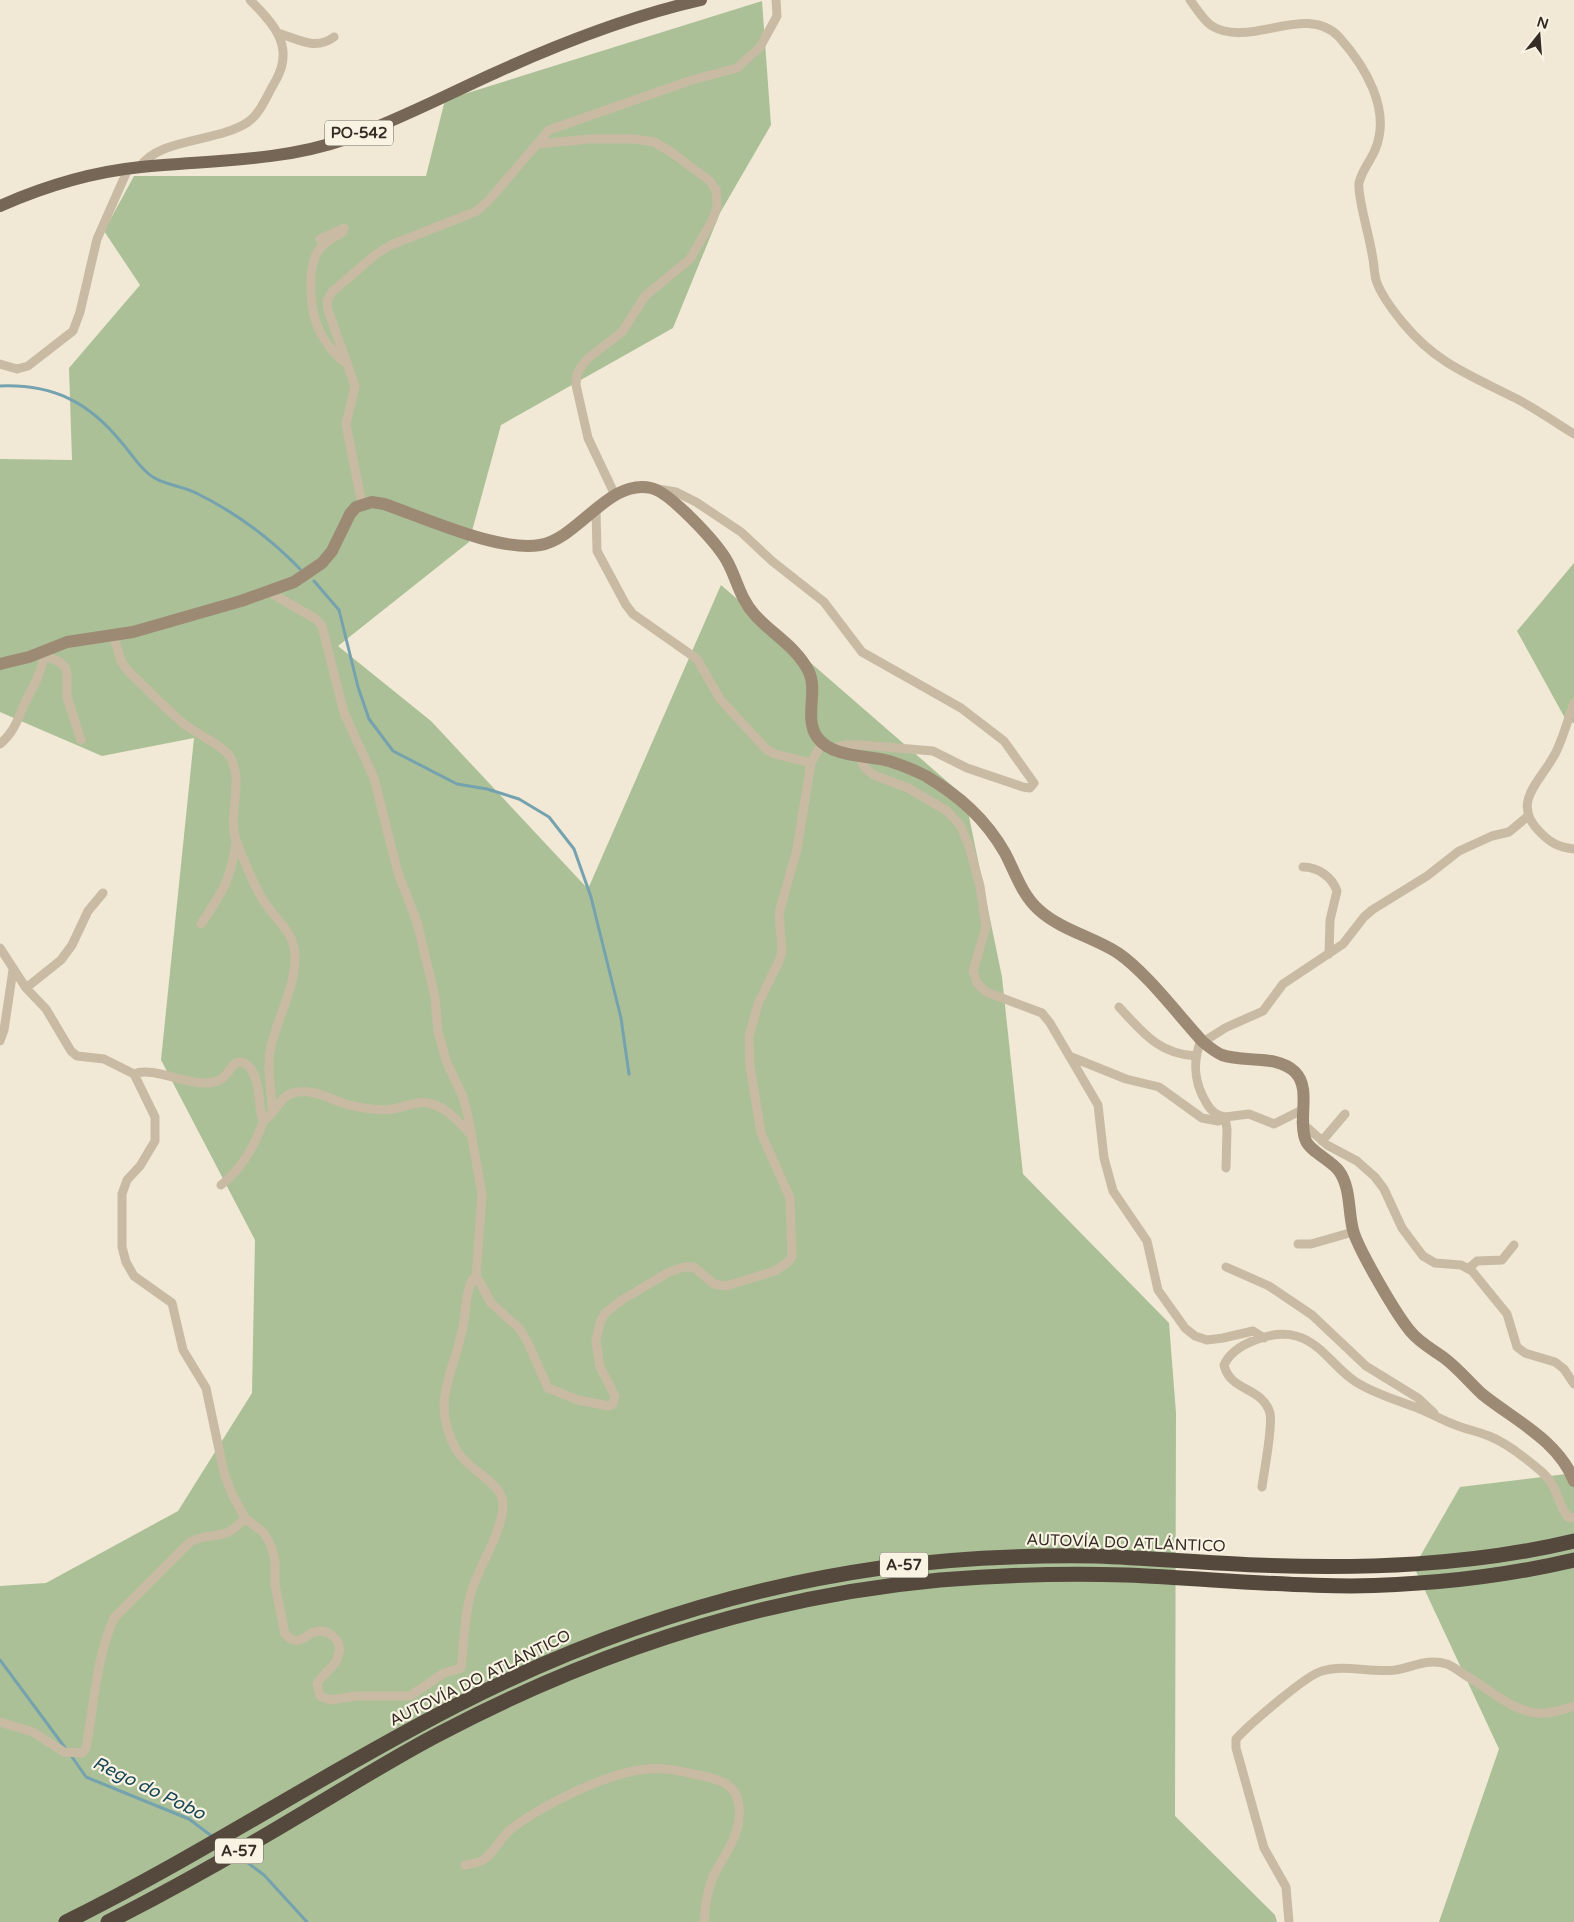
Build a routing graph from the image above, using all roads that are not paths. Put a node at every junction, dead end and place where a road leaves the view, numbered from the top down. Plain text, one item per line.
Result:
1 (250, 0) edge
2 (701, 0) edge
3 (776, 0) edge
4 (1190, 0) edge
5 (278, 33) junction
6 (334, 37) dead end
7 (538, 144) junction
8 (134, 168) junction
9 (0, 206) edge
10 (320, 239) dead end
11 (346, 363) junction
12 (0, 364) edge
13 (1574, 434) edge
14 (656, 489) junction
15 (615, 495) junction
16 (362, 504) junction
17 (596, 510) junction
18 (270, 592) junction
19 (113, 635) junction
20 (45, 653) junction
21 (0, 664) edge
22 (1574, 703) edge
23 (81, 740) dead end
24 (0, 744) edge
25 (827, 746) junction
26 (858, 756) junction
27 (810, 764) junction
28 (1527, 817) junction
29 (236, 841) junction
30 (1574, 849) edge
31 (1303, 867) dead end
32 (103, 893) dead end
33 (201, 924) dead end
34 (0, 948) edge
35 (1329, 954) junction
36 (13, 970) junction
37 (26, 988) junction
38 (1119, 1007) dead end
39 (0, 1041) edge
40 (1202, 1041) junction
41 (1069, 1056) junction
42 (1196, 1056) junction
43 (134, 1074) junction
44 (272, 1110) junction
45 (1345, 1114) dead end
46 (1302, 1116) junction
47 (1224, 1117) junction
48 (264, 1120) junction
49 (470, 1134) junction
50 (1322, 1141) junction
51 (1226, 1168) dead end
52 (220, 1186) dead end
53 (1353, 1232) junction
54 (1298, 1244) dead end
55 (1514, 1245) dead end
56 (1226, 1267) dead end
57 (1468, 1269) junction
58 (476, 1278) junction
59 (1264, 1338) junction
60 (1574, 1384) edge
61 (1435, 1414) junction
62 (1574, 1481) edge
63 (1262, 1487) dead end
64 (245, 1518) junction
65 (1574, 1518) edge
66 (1570, 1542) edge
67 (1571, 1561) edge
68 (1574, 1706) edge
69 (0, 1722) edge
70 (465, 1865) dead end
71 (66, 1922) edge
72 (108, 1922) edge
73 (704, 1922) edge
74 (1288, 1922) edge

1 - 5 street
2 - 8 main road, PO-542
3 - 7 street
4 - 13 street
5 - 6 street
5 - 8 street
7 - 11 street
7 - 15 street
8 - 9 main road, PO-542
8 - 12 street
10 - 11 street
11 - 16 street
14 - 15 street
14 - 25 street
14 - 25 street
15 - 17 street
16 - 17 street
16 - 18 street
17 - 27 street
18 - 19 street
18 - 49 street
19 - 20 street
19 - 29 street
20 - 21 street
20 - 23 street
20 - 24 street
22 - 28 street
25 - 26 street
25 - 27 street
26 - 40 street
26 - 41 street
27 - 58 street
28 - 30 street
28 - 35 street
29 - 33 street
29 - 44 street
31 - 35 street
32 - 37 street
34 - 36 street
35 - 40 street
36 - 37 street
36 - 39 street
37 - 43 street
38 - 42 street
40 - 42 street
40 - 46 street
41 - 47 street
41 - 59 street
42 - 47 street
43 - 48 street
43 - 64 street
44 - 48 street
44 - 49 street
45 - 50 street
46 - 47 street
46 - 50 street
46 - 53 street
47 - 51 street
48 - 52 street
49 - 58 street
50 - 57 street
53 - 54 street
53 - 62 street
55 - 57 street
56 - 61 street
57 - 60 street
58 - 64 street
59 - 61 street
59 - 63 street
61 - 65 street
64 - 69 street
66 - 71 highway, AUTOVÍA DO ATLÁNTICO / A-57
67 - 72 highway, AUTOVÍA DO ATLÁNTICO / A-57
68 - 74 street
70 - 73 street

